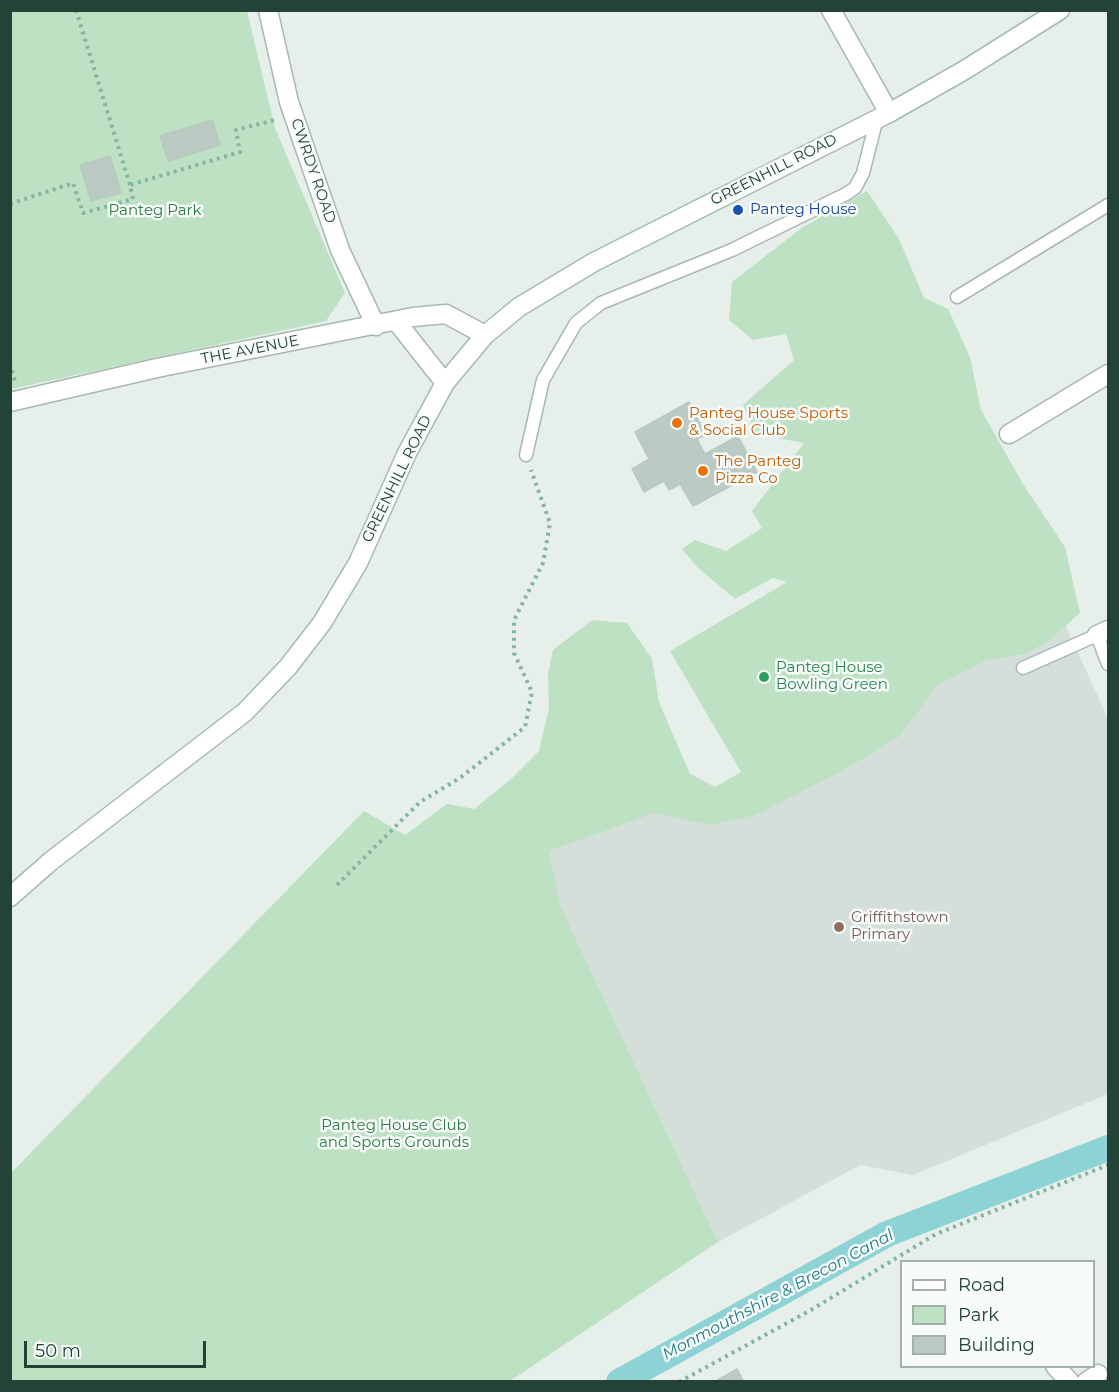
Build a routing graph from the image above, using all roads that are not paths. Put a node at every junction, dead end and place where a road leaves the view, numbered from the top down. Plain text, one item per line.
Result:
1 (268, 10) edge
2 (831, 10) edge
3 (1060, 10) edge
4 (883, 115) junction
5 (1108, 205) edge
6 (957, 297) dead end
7 (396, 321) junction
8 (376, 326) junction
9 (485, 335) junction
10 (1108, 374) edge
11 (445, 383) junction
12 (10, 402) edge
13 (1009, 434) dead end
14 (526, 455) road end
15 (1103, 632) edge
16 (1108, 664) edge
17 (1023, 668) dead end
18 (10, 897) edge
19 (1057, 1368) edge
20 (1070, 1382) edge

1 - 8 street, CWRDY ROAD
2 - 4 street
3 - 4 street, GREENHILL ROAD
4 - 9 street, GREENHILL ROAD
4 - 14 lane
5 - 6 lane
7 - 8 street, THE AVENUE
7 - 9 street, THE AVENUE
7 - 11 street
8 - 12 street, THE AVENUE
9 - 11 street, GREENHILL ROAD
10 - 13 street
11 - 18 street, GREENHILL ROAD
15 - 16 lane
15 - 17 lane
19 - 20 street

